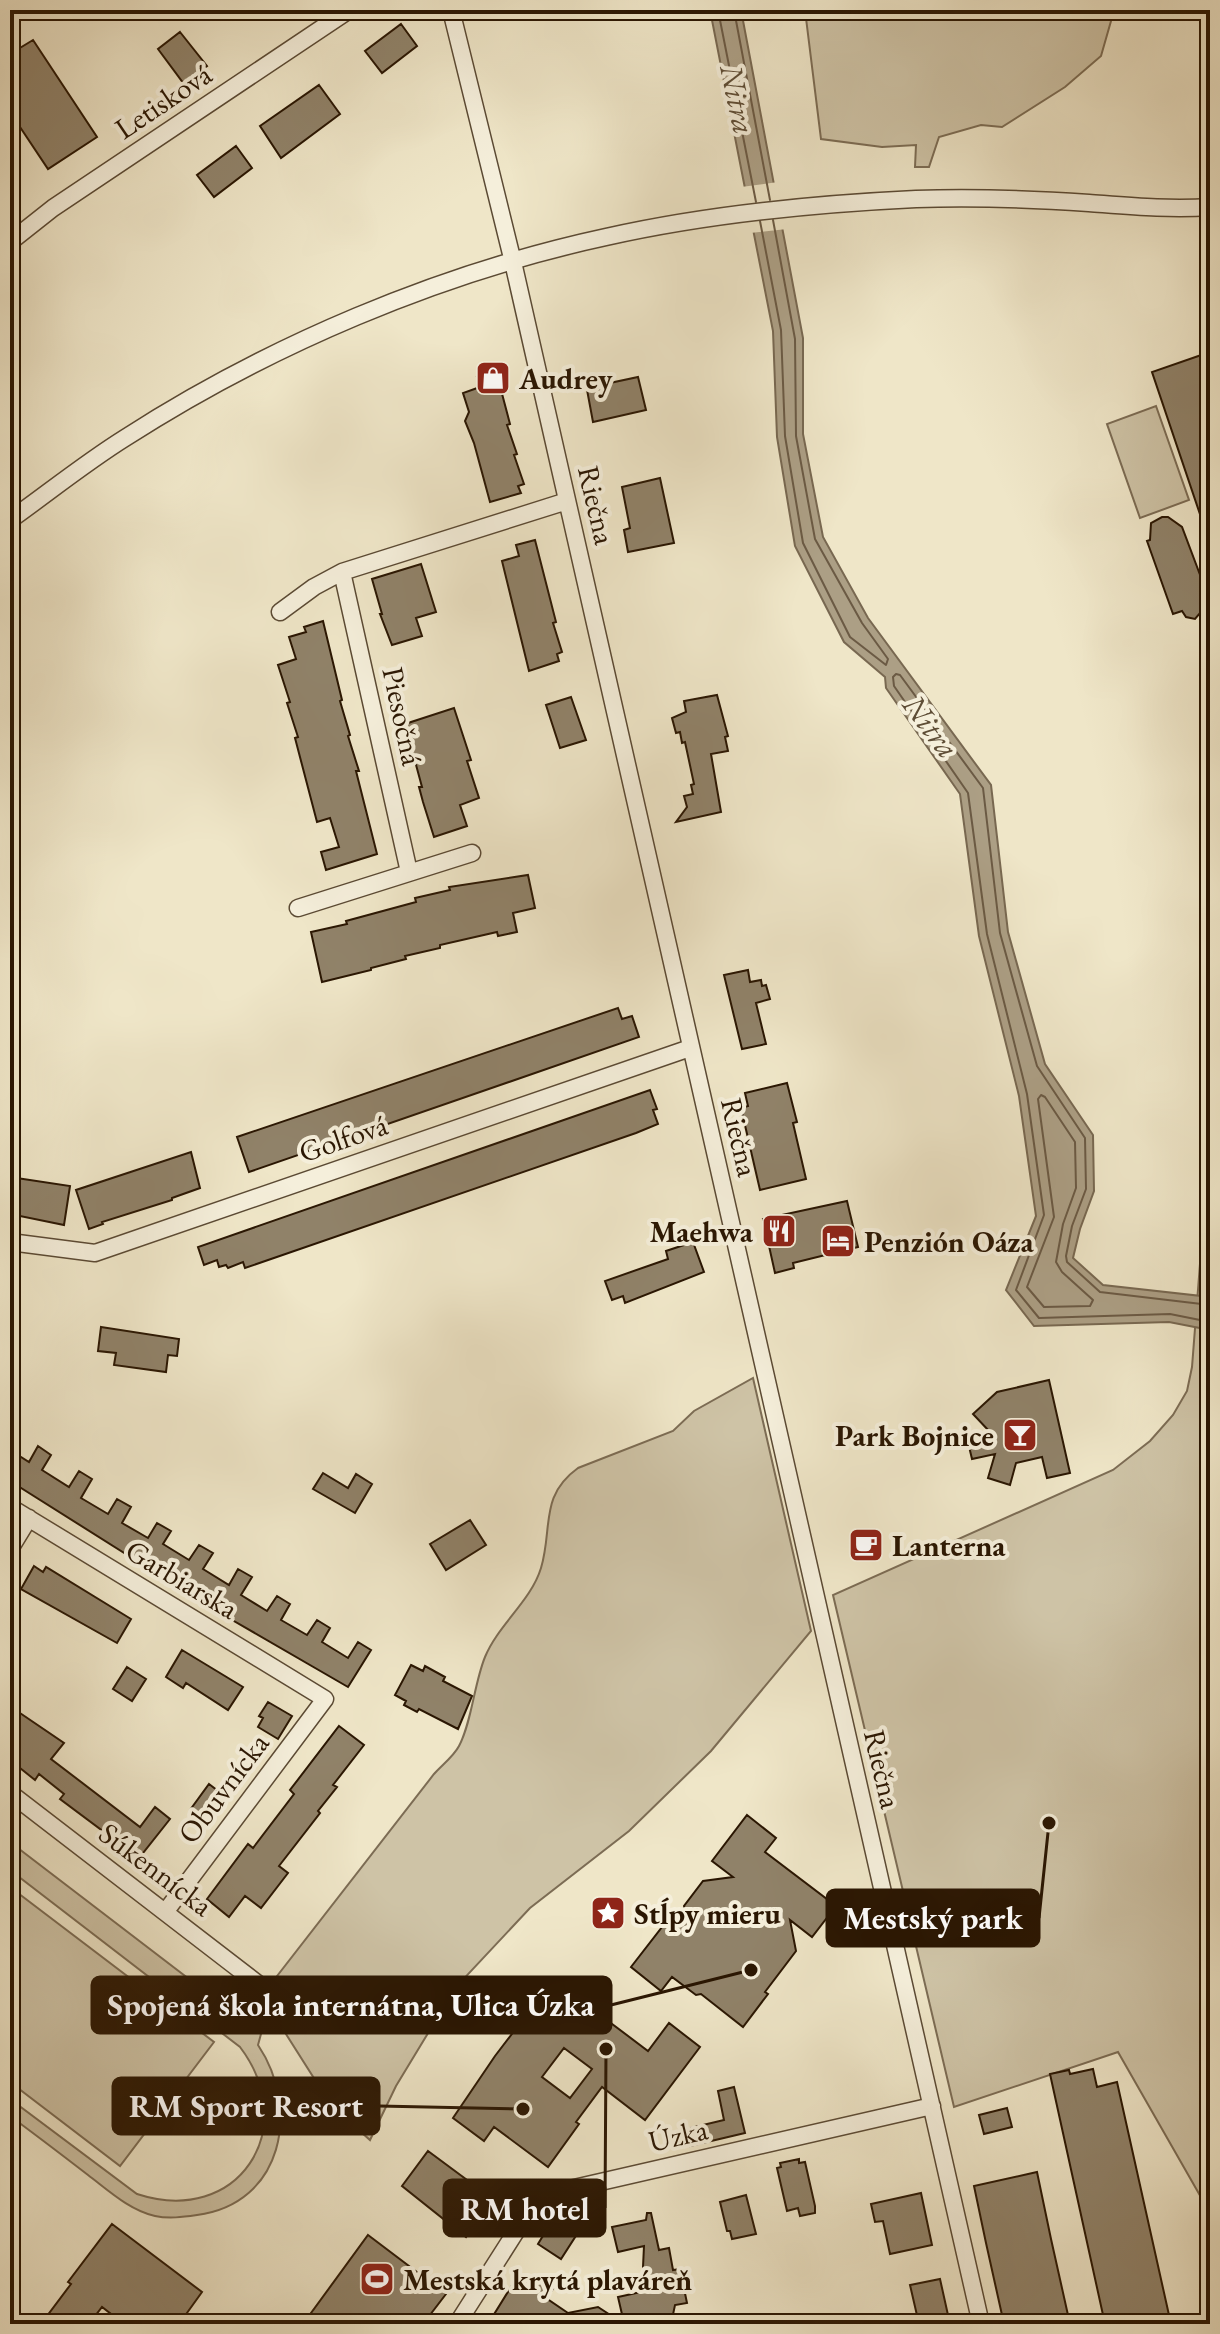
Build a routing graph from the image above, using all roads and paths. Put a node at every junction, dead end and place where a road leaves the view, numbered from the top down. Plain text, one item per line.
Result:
1 (349, 10) edge
2 (451, 10) edge
3 (1210, 207) edge
4 (10, 242) edge
5 (513, 262) junction
6 (567, 501) junction
7 (10, 520) edge
8 (342, 572) junction
9 (280, 612) dead end
10 (472, 853) dead end
11 (409, 872) junction
12 (298, 908) dead end
13 (690, 1048) junction
14 (10, 1242) edge
15 (10, 1507) edge
16 (29, 1518) junction
17 (10, 1549) edge
18 (325, 1699) joint
19 (10, 1793) edge
20 (166, 1911) junction
21 (266, 1990) dead end
22 (932, 2106) junction
23 (457, 2324) edge
24 (981, 2324) edge

1 - 4 street, Letisková
2 - 5 street, Riečna
3 - 5 street
5 - 6 street, Riečna
5 - 7 street
6 - 8 street
6 - 13 street, Riečna
8 - 9 street
8 - 11 street, Piesočná
10 - 11 street
11 - 12 street
13 - 14 street, Golfová
13 - 22 street, Riečna
15 - 16 street, Garbiarska
16 - 17 street
16 - 18 street, Garbiarska
18 - 20 street, Obuvnícka
19 - 20 street, Súkennícka
20 - 21 street, Súkennícka
22 - 23 street, Úzka
22 - 24 street, Riečna

